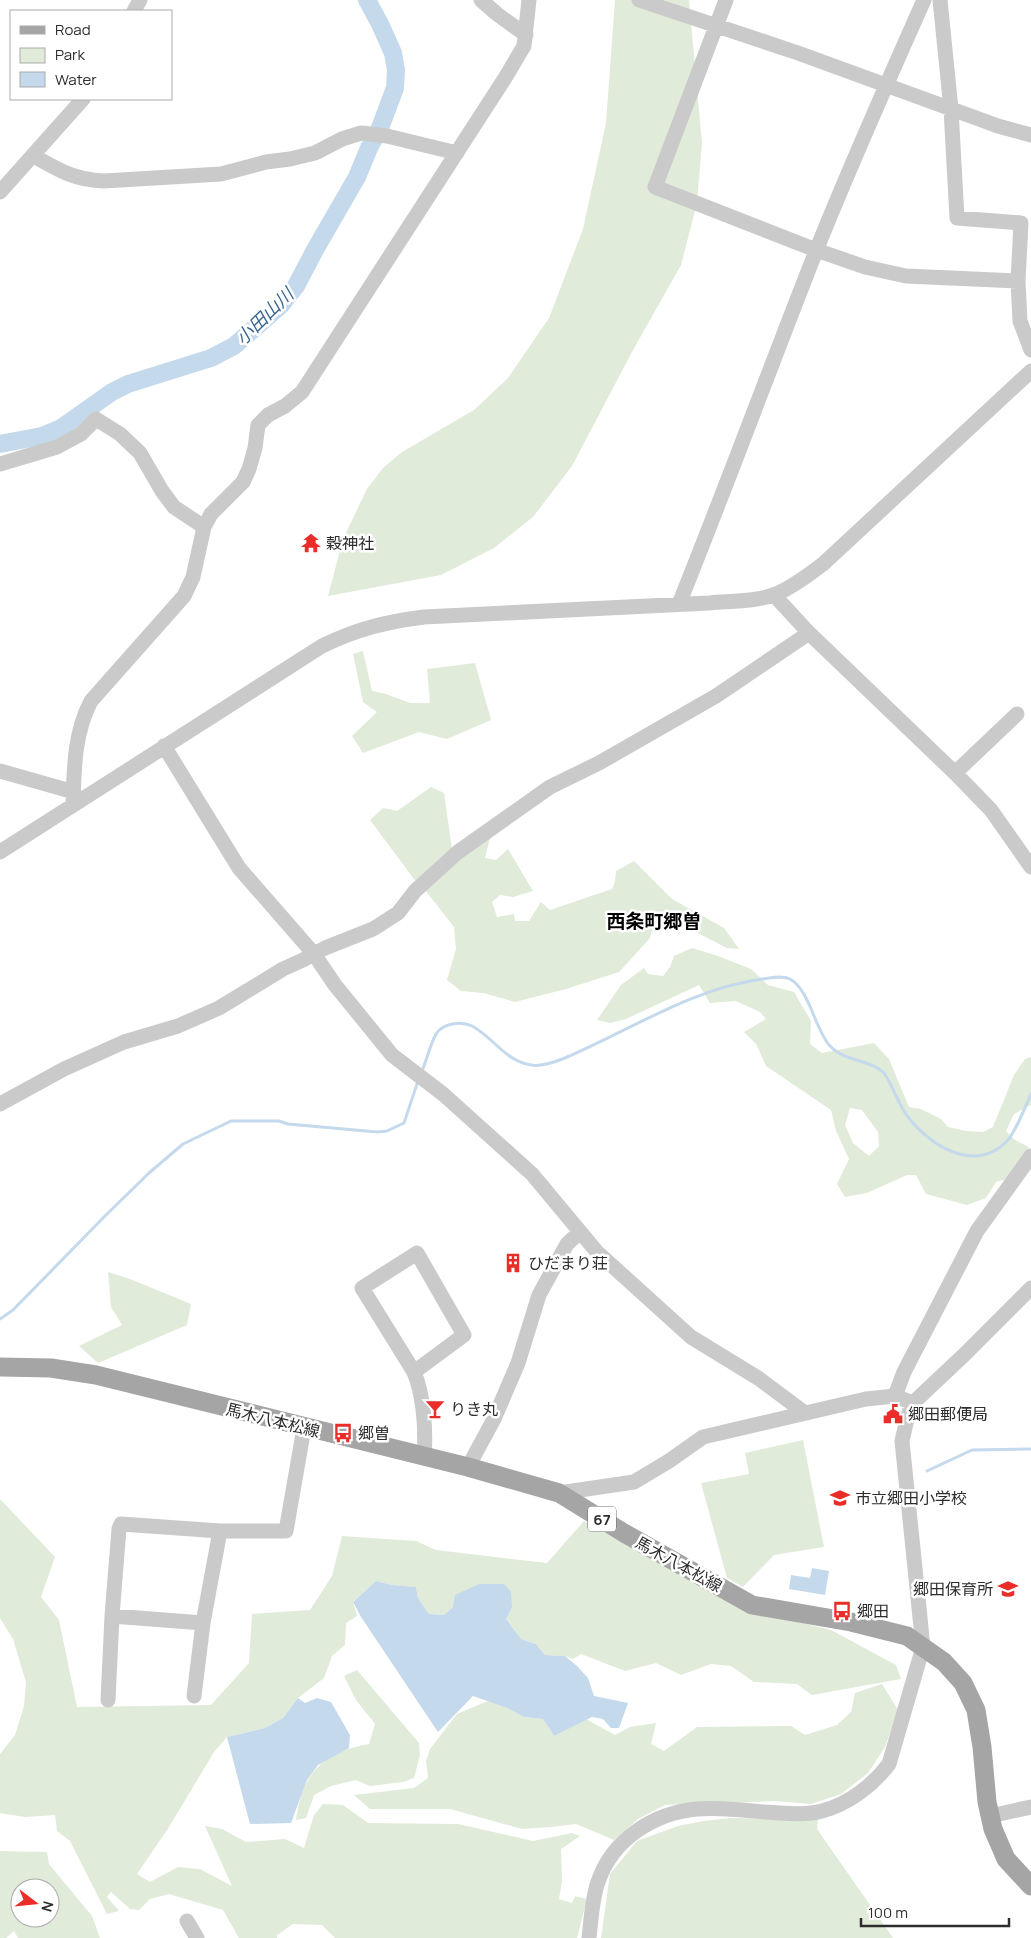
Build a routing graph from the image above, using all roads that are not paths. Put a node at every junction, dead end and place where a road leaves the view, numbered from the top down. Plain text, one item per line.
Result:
1 (481, 0) edge
2 (529, 0) edge
3 (639, 0) edge
4 (726, 0) edge
5 (924, 0) edge
6 (940, 0) edge
7 (717, 25) junction
8 (526, 35) junction
9 (886, 86) junction
10 (82, 100) edge
11 (951, 109) junction
12 (1031, 135) edge
13 (457, 153) junction
14 (34, 156) junction
15 (0, 192) edge
16 (816, 250) junction
17 (1018, 281) junction
18 (1031, 350) edge
19 (1031, 371) edge
20 (0, 464) edge
21 (204, 527) junction
22 (774, 595) junction
23 (679, 604) junction
24 (809, 633) junction
25 (1017, 714) dead end
26 (164, 746) junction
27 (0, 771) edge
28 (955, 773) junction
29 (73, 798) junction
30 (0, 852) edge
31 (1031, 867) edge
32 (314, 954) junction
33 (0, 1104) edge
34 (1031, 1156) edge
35 (580, 1232) junction
36 (1031, 1288) edge
37 (0, 1367) edge
38 (414, 1372) junction
39 (895, 1396) junction
40 (913, 1403) junction
41 (805, 1413) junction
42 (304, 1428) junction
43 (424, 1457) junction
44 (468, 1467) junction
45 (559, 1493) junction
46 (220, 1531) junction
47 (112, 1616) junction
48 (203, 1623) junction
49 (923, 1647) junction
50 (194, 1696) dead end
51 (108, 1700) dead end
52 (1031, 1807) edge
53 (990, 1816) junction
54 (1031, 1886) edge
55 (187, 1921) dead end
56 (198, 1938) edge
57 (589, 1938) edge

1 - 8 street
2 - 8 street
3 - 7 street
4 - 7 street
5 - 9 street
6 - 11 street
7 - 9 street
7 - 16 street
8 - 13 street
9 - 11 street
9 - 16 street
10 - 14 street
11 - 12 street
11 - 17 street
13 - 14 street
13 - 21 street
14 - 15 street
16 - 17 street
16 - 23 street
17 - 18 street
19 - 22 street
20 - 21 street
21 - 29 street
22 - 23 street
22 - 24 street
23 - 26 street
24 - 28 street
24 - 32 street
25 - 28 street
26 - 29 street
26 - 32 street
27 - 29 street
28 - 31 street
29 - 30 street
32 - 33 street
32 - 35 street
34 - 39 street
35 - 41 street
35 - 44 street
36 - 40 street
37 - 42 main road, 馬木八本松線 / 67
38 - 38 street
38 - 43 street
39 - 40 street
39 - 41 street
40 - 49 street
41 - 45 street
42 - 43 main road, 馬木八本松線 / 67
42 - 46 street
43 - 44 main road, 馬木八本松線 / 67
44 - 45 main road, 馬木八本松線 / 67
45 - 49 main road, 馬木八本松線 / 67
46 - 47 street
46 - 48 street
47 - 48 street
47 - 51 street
48 - 50 street
49 - 53 main road, 馬木八本松線 / 67
49 - 57 street
52 - 53 street
53 - 54 main road, 馬木八本松線 / 67
55 - 56 street

